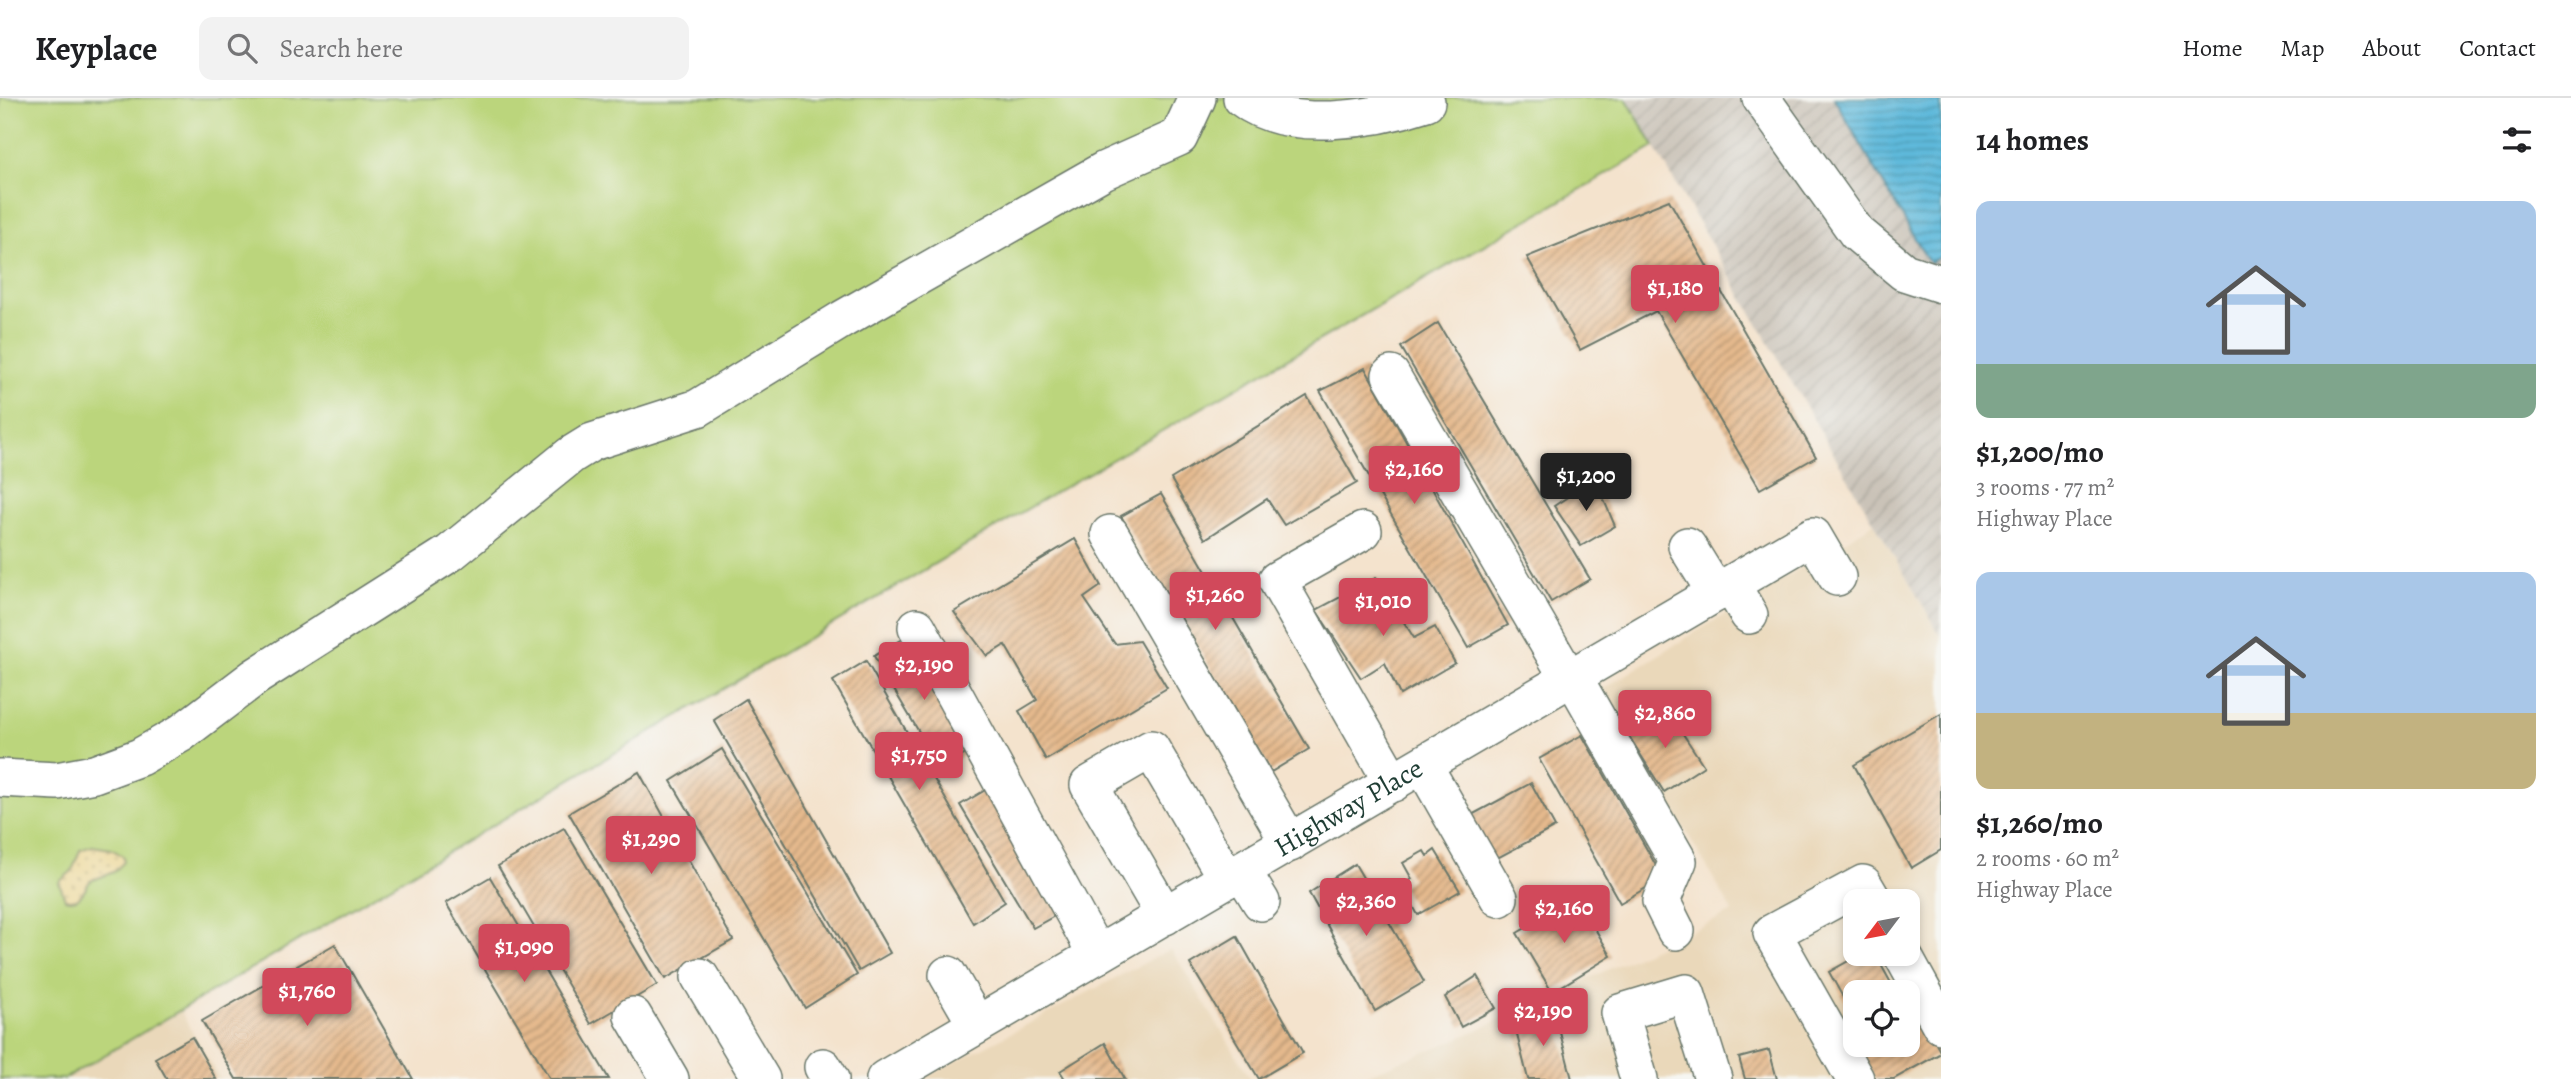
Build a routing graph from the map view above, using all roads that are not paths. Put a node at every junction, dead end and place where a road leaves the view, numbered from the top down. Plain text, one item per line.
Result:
1 (1197, 98) edge
2 (1242, 98) edge
3 (1761, 98) edge
4 (1426, 102) dead end
5 (1941, 284) edge
6 (1391, 375) dead end
7 (1363, 531) dead end
8 (1110, 534) dead end
9 (1687, 545) dead end
10 (1837, 577) dead end
11 (1732, 598) junction
12 (917, 627) dead end
13 (1571, 678) junction
14 (1408, 774) junction
15 (0, 778) edge
16 (1290, 843) junction
17 (1235, 875) junction
18 (1843, 895) edge
19 (1499, 898) dead end
20 (1261, 902) dead end
21 (1165, 916) junction
22 (1676, 931) dead end
23 (1097, 955) junction
24 (1909, 966) edge
25 (948, 975) dead end
26 (700, 976) dead end
27 (633, 1016) dead end
28 (977, 1025) junction
29 (1941, 1025) edge
30 (670, 1079) edge
31 (761, 1079) edge
32 (885, 1079) edge
33 (1639, 1079) edge
34 (1713, 1079) edge
35 (1855, 1079) edge

1 - 15 street
2 - 4 street
3 - 5 street
6 - 13 street
7 - 14 street
8 - 16 street
9 - 11 street
10 - 11 street, Highway Place
11 - 13 street, Highway Place
12 - 23 street
13 - 14 street, Highway Place
13 - 22 street
14 - 16 street, Highway Place
14 - 19 street
16 - 17 street, Highway Place
17 - 20 street
17 - 21 street, Highway Place
17 - 21 street
18 - 35 street
21 - 23 street, Highway Place
23 - 28 street, Highway Place
24 - 29 street
25 - 28 street
26 - 31 street
27 - 30 street
28 - 32 street, Highway Place
33 - 34 street

